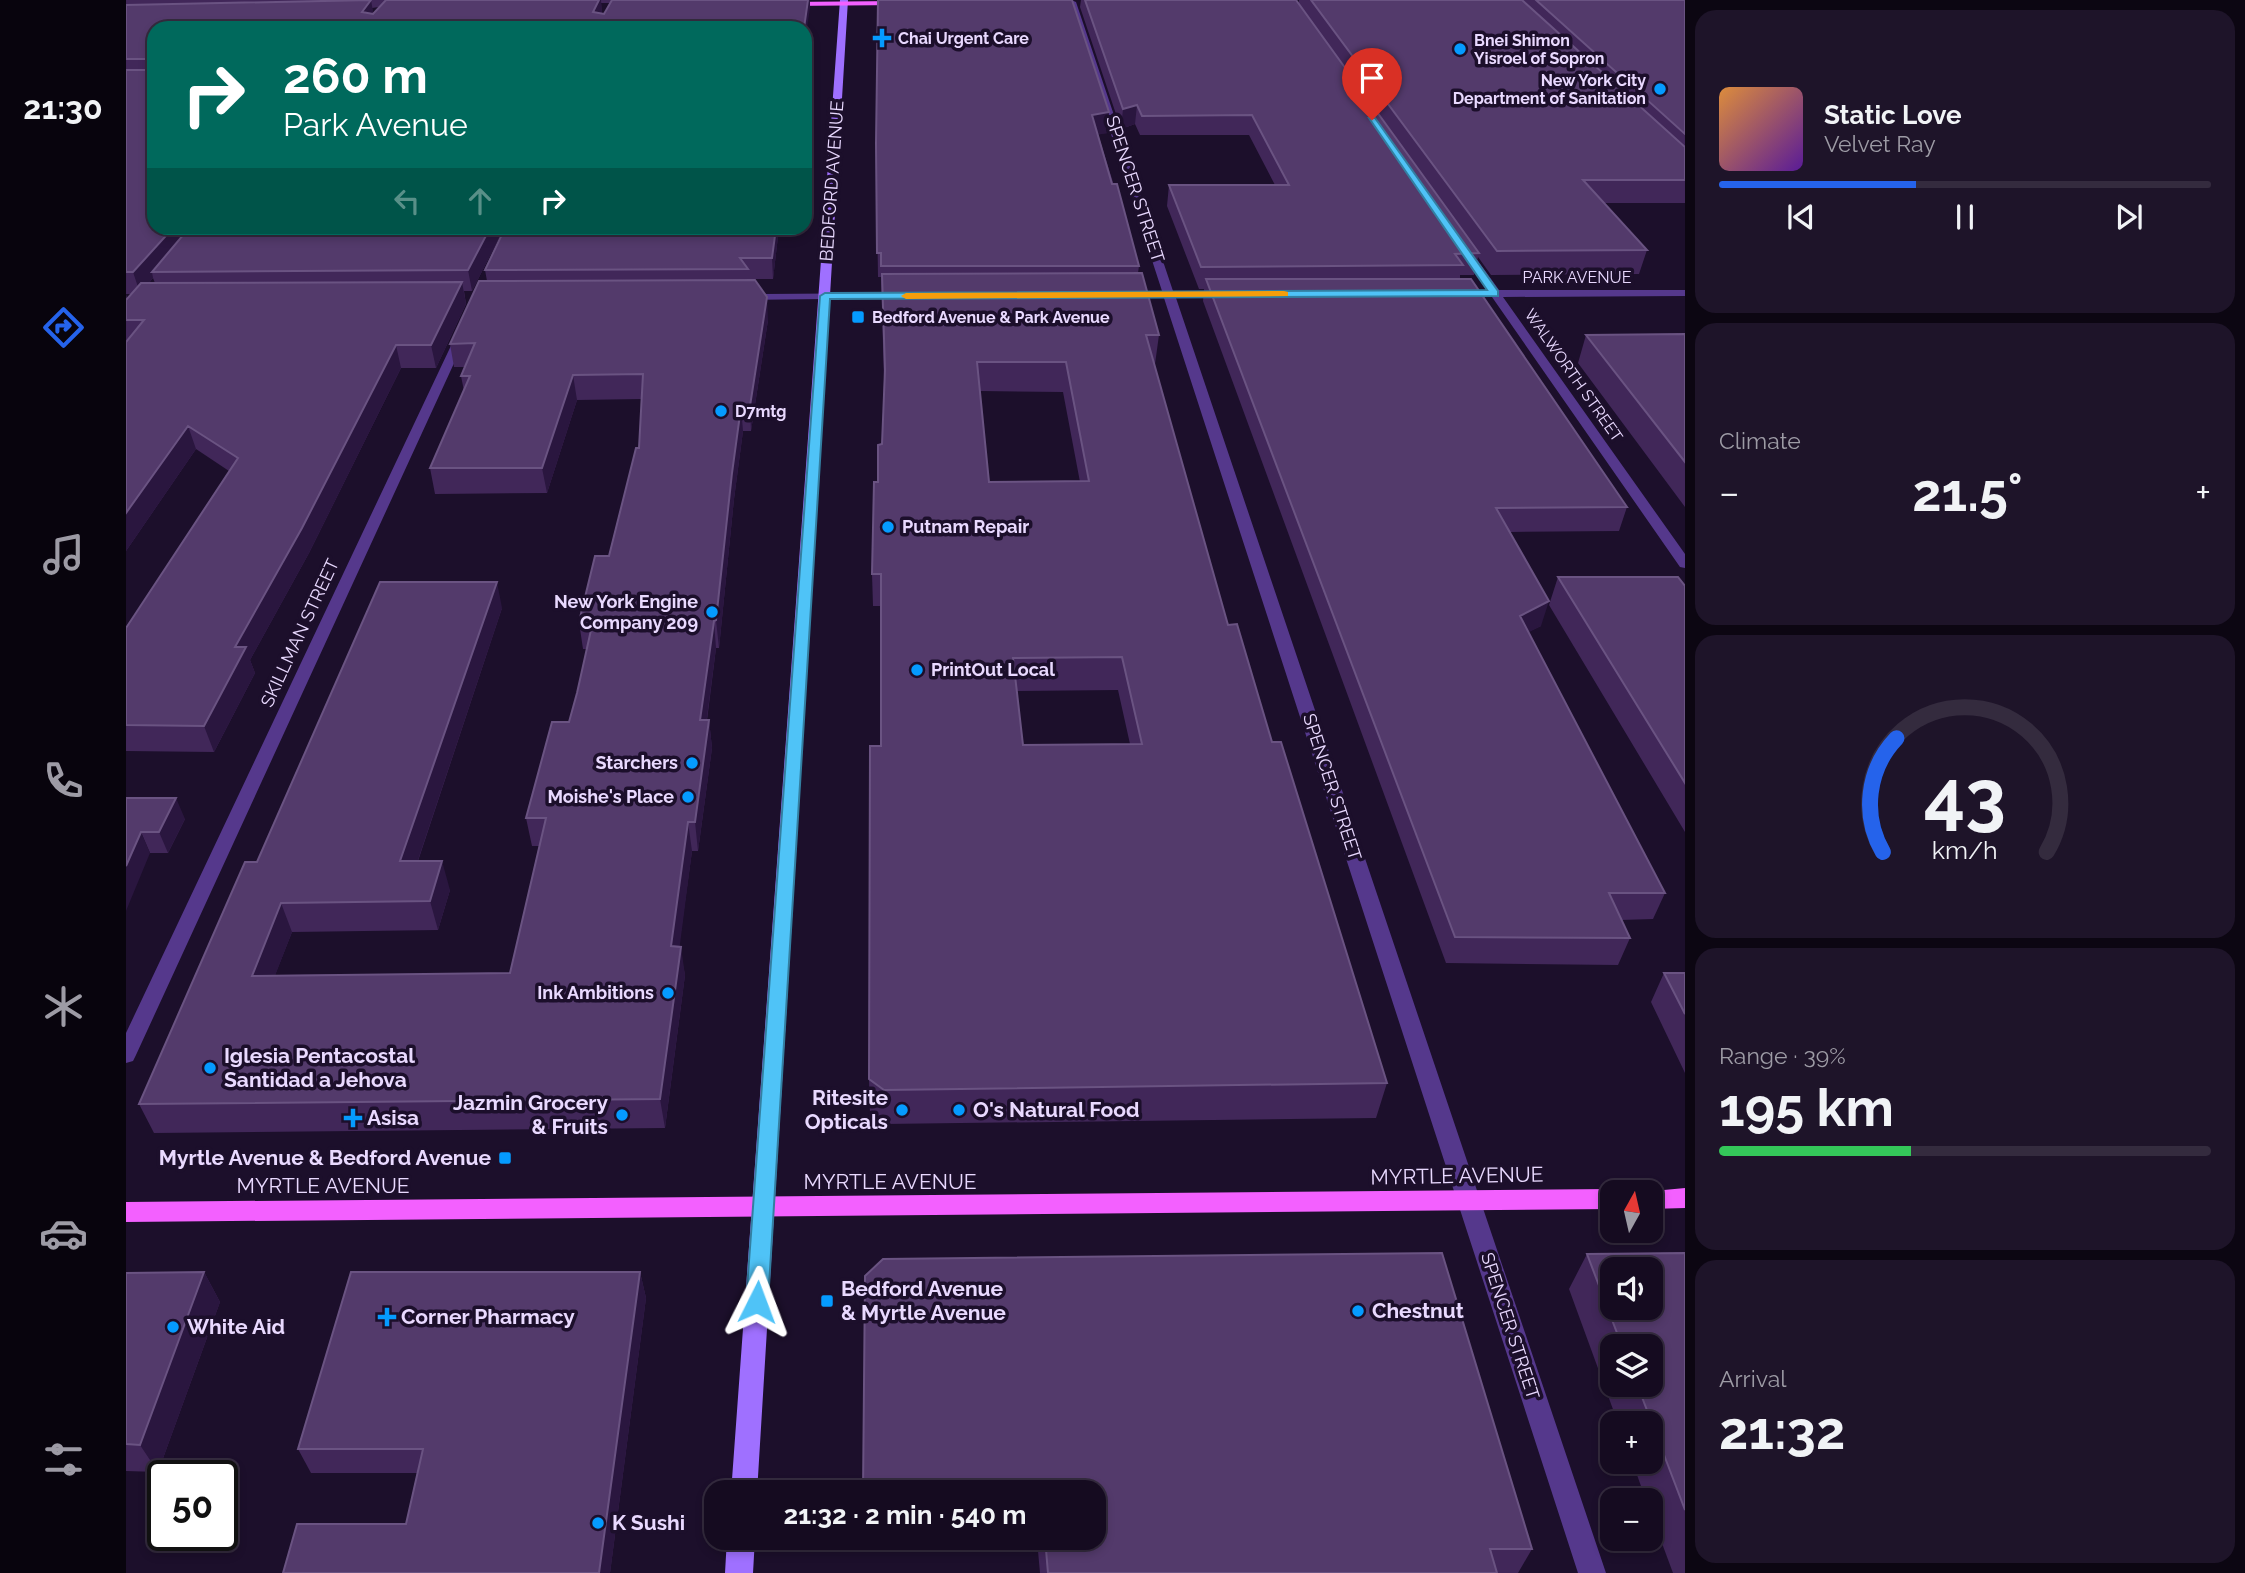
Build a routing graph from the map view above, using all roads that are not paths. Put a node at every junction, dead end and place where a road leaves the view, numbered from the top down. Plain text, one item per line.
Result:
1 (844, 2) edge
2 (1072, 2) edge
3 (909, 3) edge
4 (774, 5) edge
5 (1460, 244) edge
6 (1495, 293) junction
7 (1685, 293) edge
8 (1233, 294) edge
9 (1453, 294) edge
10 (1115, 295) edge
11 (1170, 295) junction
12 (825, 296) junction
13 (915, 296) edge
14 (739, 297) edge
15 (466, 323) edge
16 (1685, 564) edge
17 (126, 1055) edge
18 (1685, 1198) edge
19 (1600, 1199) edge
20 (1663, 1199) edge
21 (1469, 1201) junction
22 (763, 1207) junction
23 (126, 1212) edge
24 (745, 1480) edge
25 (740, 1550) edge
26 (738, 1573) edge
27 (1592, 1573) edge

1 - 3 main road
1 - 4 main road
1 - 12 main road, BEDFORD AVENUE
2 - 11 street, SPENCER STREET
5 - 6 street, WALWORTH STREET
6 - 7 street, PARK AVENUE
6 - 9 street, PARK AVENUE
6 - 16 street, WALWORTH STREET
8 - 11 street
10 - 11 street
11 - 21 street, SPENCER STREET
12 - 13 street
12 - 14 street
12 - 22 main road, BEDFORD AVENUE
15 - 17 street, SKILLMAN STREET
18 - 20 main road
19 - 21 main road, MYRTLE AVENUE
21 - 22 main road, MYRTLE AVENUE
21 - 27 street, SPENCER STREET
22 - 23 main road, MYRTLE AVENUE
22 - 24 main road, BEDFORD AVENUE
25 - 26 main road

